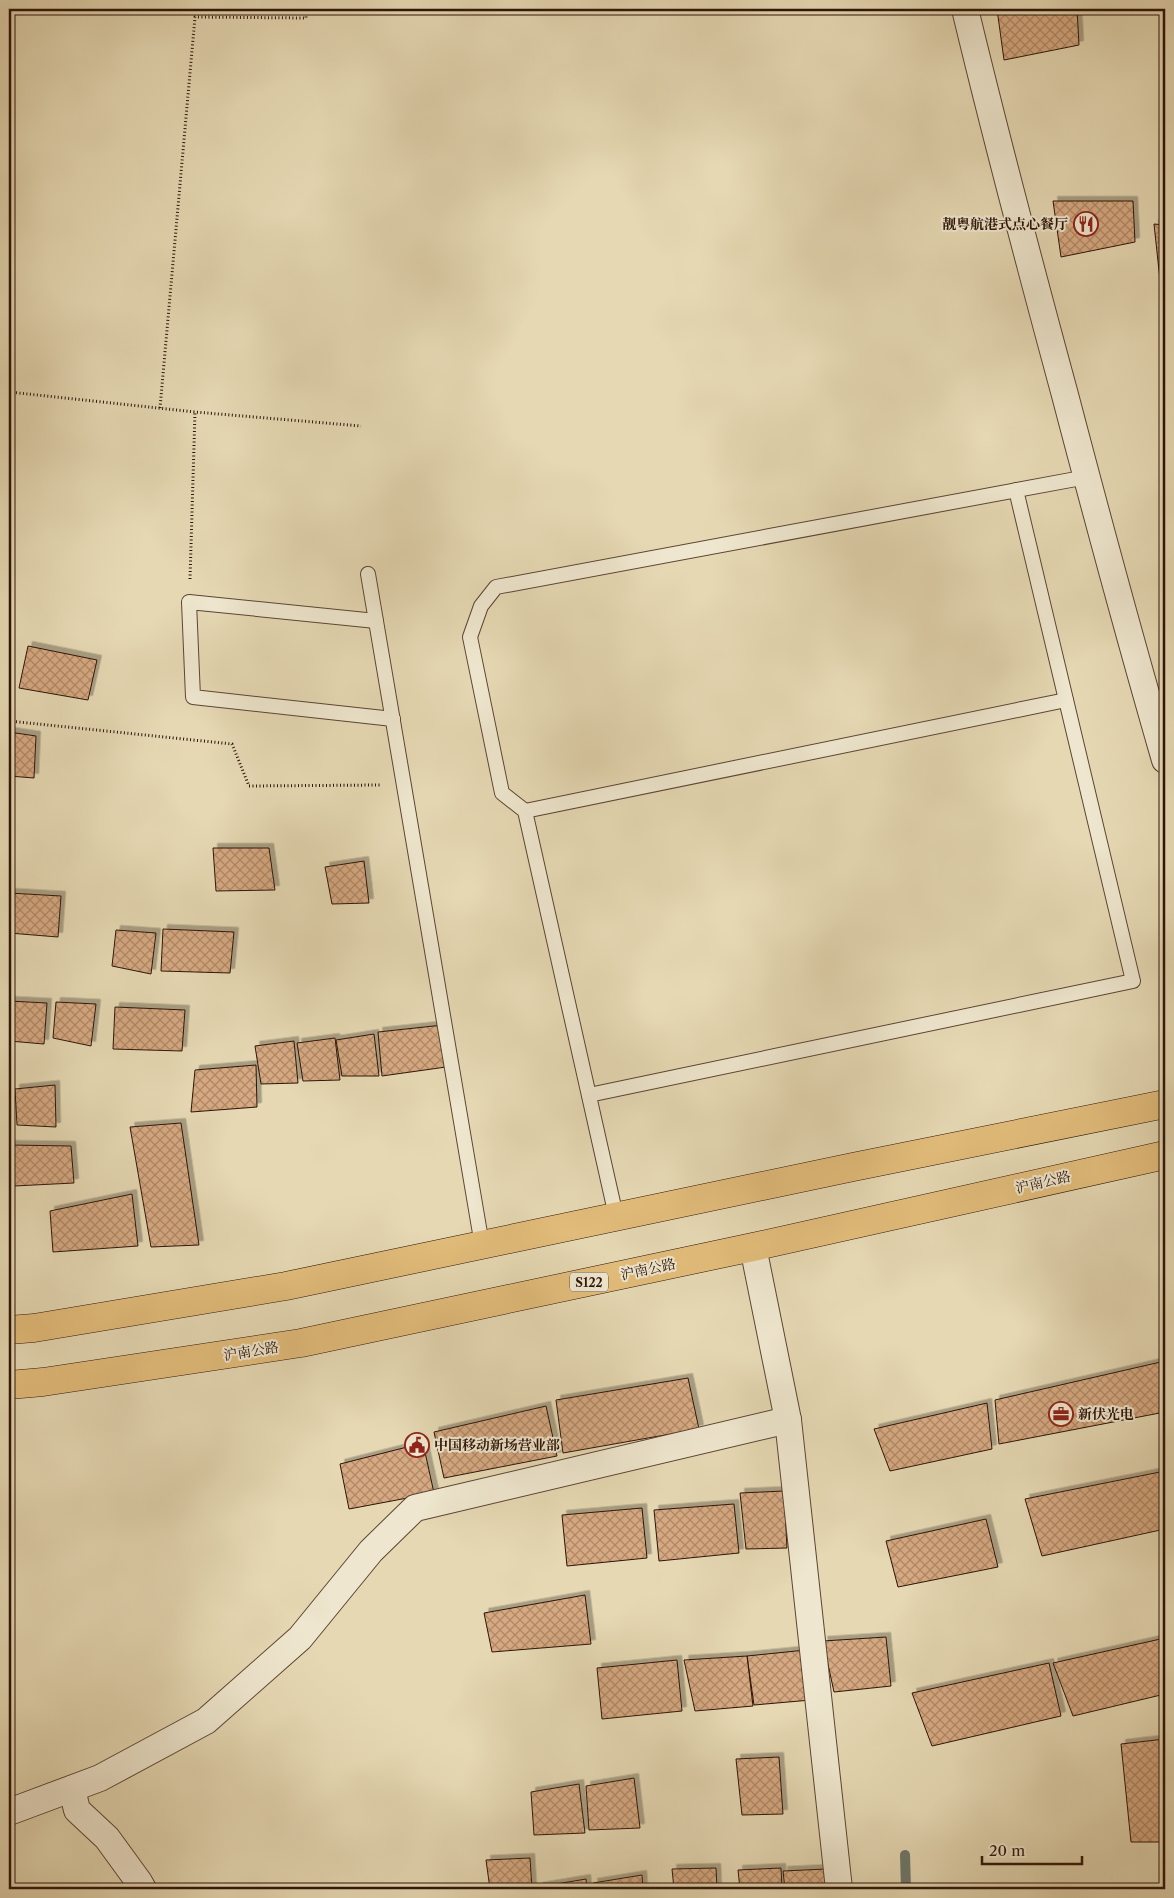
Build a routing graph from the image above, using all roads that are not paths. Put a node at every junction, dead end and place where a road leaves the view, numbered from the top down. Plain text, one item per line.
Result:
1 (965, 9) edge
2 (1087, 477) junction
3 (1016, 490) junction
4 (368, 574) dead end
5 (376, 621) junction
6 (1066, 700) junction
7 (393, 719) junction
8 (1165, 760) edge
9 (525, 811) junction
10 (589, 1095) junction
11 (1165, 1104) edge
12 (1165, 1155) edge
13 (616, 1216) junction
14 (482, 1245) junction
15 (752, 1247) junction
16 (9, 1330) edge
17 (9, 1385) edge
18 (788, 1420) junction
19 (72, 1789) junction
20 (9, 1812) edge
21 (143, 1889) edge
22 (840, 1889) edge

1 - 2 street
2 - 3 lane
2 - 8 street
3 - 6 lane
3 - 9 lane
4 - 5 lane
5 - 7 lane
5 - 7 lane
6 - 9 lane
6 - 10 lane
7 - 14 lane
9 - 10 lane
10 - 13 lane
11 - 13 main road
12 - 15 main road, 沪南公路 / S122
13 - 14 main road
14 - 16 main road
15 - 17 main road, 沪南公路 / S122
15 - 18 street
18 - 19 street
18 - 22 street
19 - 20 street
19 - 21 street

